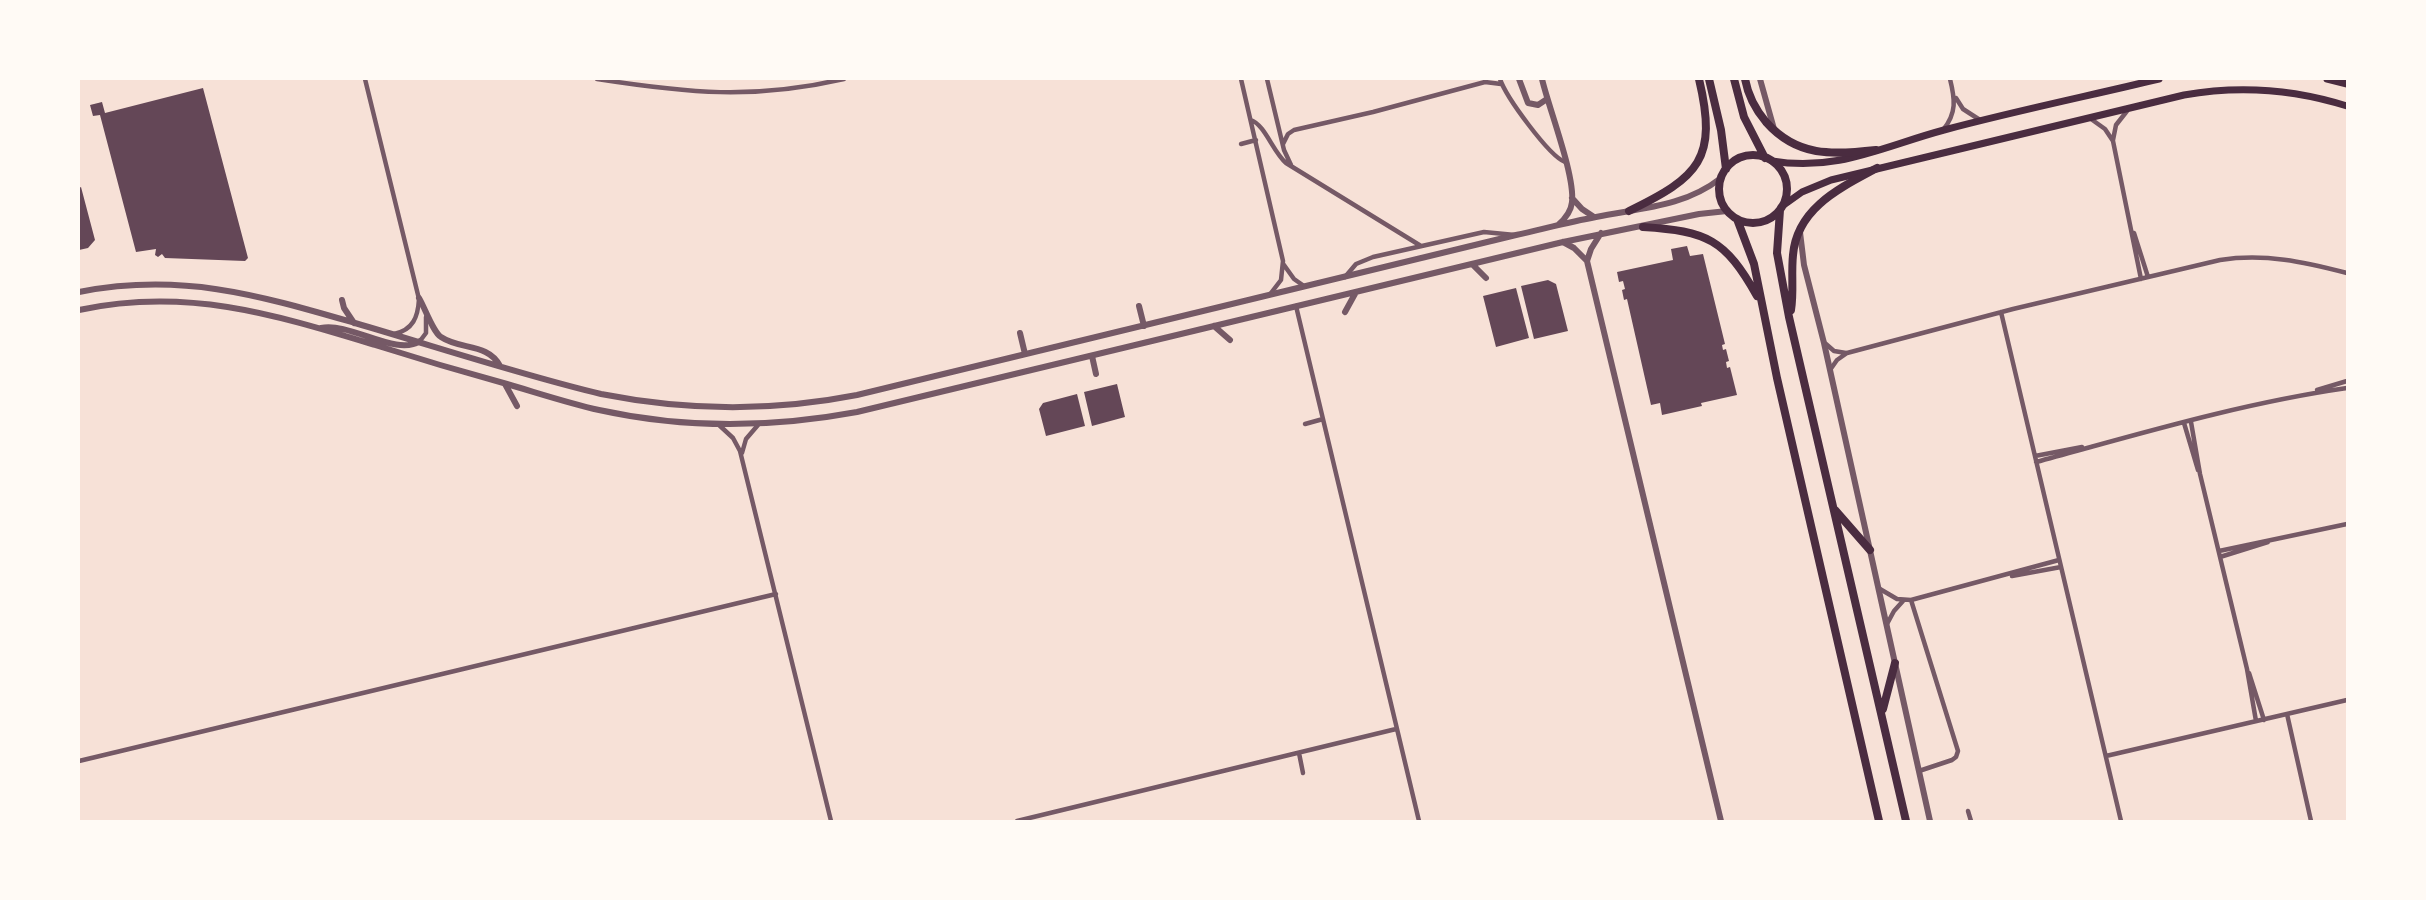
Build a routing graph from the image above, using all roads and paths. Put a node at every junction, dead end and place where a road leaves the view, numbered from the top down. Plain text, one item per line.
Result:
1 (365, 79) edge
2 (597, 79) edge
3 (844, 79) edge
4 (1241, 79) edge
5 (1267, 79) edge
6 (1519, 79) edge
7 (1542, 79) edge
8 (1699, 79) edge
9 (1709, 79) edge
10 (1734, 79) edge
11 (1745, 79) edge
12 (1759, 79) edge
13 (1950, 79) edge
14 (2159, 79) edge
15 (2327, 79) edge
16 (1500, 81) edge
17 (2347, 84) edge
18 (1954, 94) junction
19 (1546, 99) junction
20 (2347, 106) edge
21 (2131, 107) junction
22 (2087, 118) junction
23 (1251, 120) junction
24 (1982, 121) junction
25 (1943, 130) junction
26 (1775, 131) junction
27 (1256, 140) junction
28 (2113, 141) junction
29 (1241, 144) dead end
30 (1283, 144) junction
31 (1876, 150) junction
32 (1768, 160) junction
33 (1565, 162) junction
34 (1291, 166) junction
35 (1877, 168) junction
36 (1726, 169) junction
37 (1721, 178) junction
38 (1572, 198) junction
39 (1780, 208) junction
40 (1629, 211) junction
41 (1727, 211) junction
42 (1594, 217) junction
43 (1737, 219) junction
44 (1557, 226) junction
45 (1643, 227) junction
46 (1800, 232) junction
47 (1601, 233) junction
48 (2133, 233) junction
49 (1516, 235) junction
50 (1563, 242) junction
51 (1421, 246) junction
52 (1283, 261) junction
53 (1587, 261) junction
54 (1472, 264) junction
55 (2347, 273) edge
56 (2148, 277) junction
57 (1345, 278) junction
58 (1486, 278) dead end
59 (2141, 279) junction
60 (1306, 287) junction
61 (79, 292) edge
62 (1356, 292) junction
63 (1268, 295) junction
64 (419, 298) junction
65 (342, 300) dead end
66 (1762, 304) junction
67 (1139, 306) dead end
68 (1296, 306) junction
69 (79, 310) edge
70 (1345, 312) dead end
71 (2001, 312) junction
72 (1789, 317) junction
73 (354, 323) junction
74 (1144, 326) junction
75 (1214, 326) junction
76 (319, 328) junction
77 (1020, 333) dead end
78 (393, 334) junction
79 (1230, 340) dead end
80 (420, 341) junction
81 (1824, 343) junction
82 (1847, 353) junction
83 (1025, 354) junction
84 (1092, 356) junction
85 (500, 366) junction
86 (1830, 370) junction
87 (1096, 374) dead end
88 (2347, 380) edge
89 (505, 384) junction
90 (2347, 388) edge
91 (2309, 393) junction
92 (517, 406) dead end
93 (1323, 419) junction
94 (2191, 422) junction
95 (717, 424) junction
96 (1306, 424) dead end
97 (2184, 424) junction
98 (758, 425) junction
99 (2087, 447) junction
100 (2035, 456) junction
101 (742, 458) junction
102 (2036, 463) junction
103 (2200, 474) junction
104 (1833, 507) junction
105 (2347, 522) edge
106 (1870, 550) junction
107 (2219, 554) junction
108 (2059, 560) junction
109 (2061, 567) junction
110 (2008, 575) junction
111 (1879, 589) junction
112 (776, 594) junction
113 (1911, 600) junction
114 (1904, 601) junction
115 (1887, 624) junction
116 (1895, 663) junction
117 (2247, 669) junction
118 (2347, 700) edge
119 (1882, 712) junction
120 (2287, 714) junction
121 (2264, 720) junction
122 (2256, 721) junction
123 (1396, 729) junction
124 (1299, 753) junction
125 (2106, 756) junction
126 (79, 761) edge
127 (1919, 771) junction
128 (1303, 774) dead end
129 (1968, 811) dead end
130 (831, 821) edge
131 (1017, 821) edge
132 (1419, 821) edge
133 (1721, 821) edge
134 (1879, 821) edge
135 (1906, 821) edge
136 (1930, 821) edge
137 (1971, 821) edge
138 (2121, 821) edge
139 (2311, 821) edge

1 - 64 street
2 - 3 street
4 - 23 street
5 - 30 street
6 - 19 street
7 - 19 street
8 - 40 highway
9 - 36 highway
10 - 32 highway
11 - 26 highway
12 - 26 street
13 - 18 street
14 - 24 main road
15 - 17 main road
16 - 30 street
16 - 33 street
18 - 24 street
18 - 25 street
19 - 33 street
20 - 21 main road
21 - 22 main road
21 - 28 street
22 - 28 street
22 - 35 main road
23 - 27 street
23 - 34 street
24 - 25 main road
25 - 31 main road
26 - 31 highway
27 - 29 street
27 - 52 street
28 - 48 street
30 - 34 street
31 - 32 main road
32 - 36 highway
32 - 39 highway
33 - 38 street
34 - 51 street
35 - 39 main road
35 - 46 highway
36 - 37 highway
37 - 40 street
37 - 41 highway
38 - 42 street
38 - 44 street
39 - 43 highway
39 - 72 highway
40 - 42 street
41 - 43 highway
41 - 45 street
42 - 44 street
43 - 66 highway
44 - 49 street
45 - 47 street
45 - 66 highway
46 - 72 highway
46 - 81 street
47 - 50 street
47 - 53 street
48 - 56 street
48 - 59 street
49 - 51 street
49 - 57 street
50 - 53 street
50 - 54 street
51 - 57 street
52 - 60 street
52 - 63 street
53 - 133 street
54 - 58 street
54 - 62 street
55 - 56 street
56 - 59 street
57 - 60 street
59 - 71 street
60 - 63 street
61 - 73 street
62 - 68 street
62 - 70 street
63 - 74 street
64 - 78 street
64 - 80 street
64 - 85 street
65 - 73 street
66 - 134 highway
67 - 74 street
68 - 75 street
68 - 93 street
69 - 76 street
71 - 82 street
71 - 100 street
72 - 104 highway
73 - 78 street
74 - 83 street
75 - 79 street
75 - 84 street
76 - 80 street
76 - 89 street
77 - 83 street
78 - 80 street
80 - 85 street
81 - 82 street
81 - 86 street
82 - 86 street
83 - 85 street
84 - 87 street
84 - 98 street
86 - 106 street
88 - 91 street
89 - 92 street
89 - 95 street
90 - 91 street
91 - 94 street
93 - 96 street
93 - 123 street
94 - 97 street
94 - 103 street
95 - 98 street
95 - 101 street
97 - 99 street
97 - 103 street
98 - 101 street
99 - 100 street
99 - 102 street
100 - 102 street
101 - 112 street
102 - 108 street
103 - 107 street
104 - 106 highway
104 - 119 highway
105 - 107 street
106 - 111 street
107 - 117 street
108 - 109 street
108 - 110 street
109 - 110 street
109 - 125 street
110 - 113 street
111 - 114 street
111 - 115 street
112 - 126 street
112 - 130 street
113 - 114 street
113 - 127 street
114 - 115 street
115 - 116 street
116 - 119 highway
116 - 127 street
117 - 121 street
117 - 122 street
118 - 120 street
119 - 135 highway
120 - 121 street
120 - 139 street
121 - 122 street
122 - 125 street
123 - 124 street
123 - 132 street
124 - 128 street
124 - 131 street
125 - 138 street
127 - 136 street
129 - 137 street

